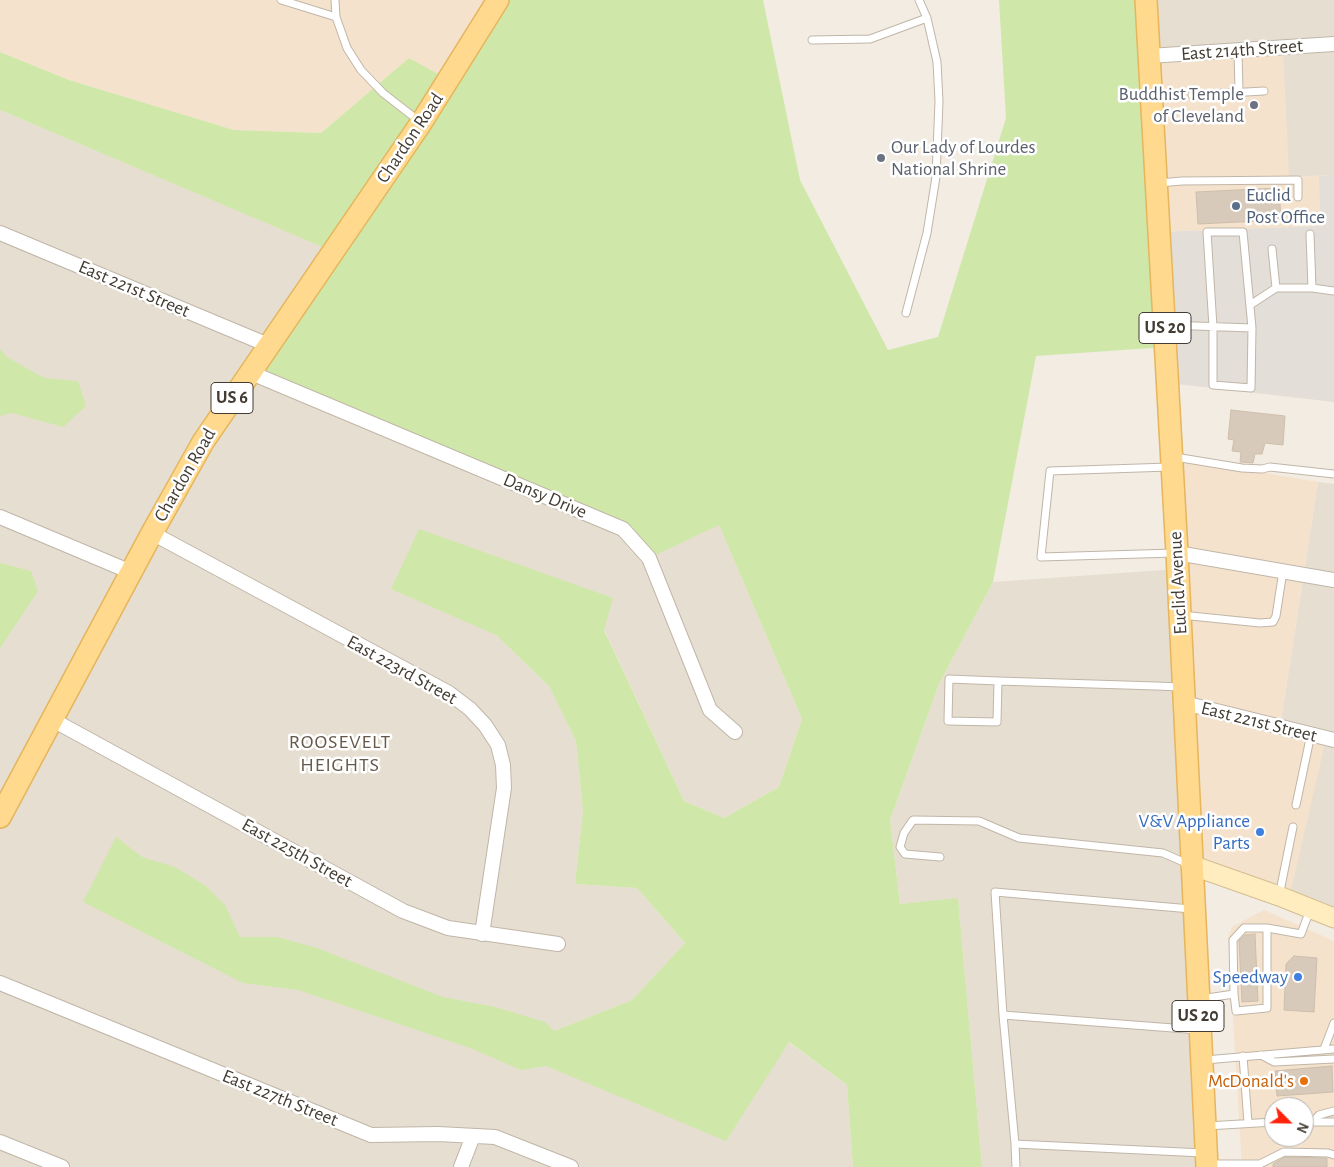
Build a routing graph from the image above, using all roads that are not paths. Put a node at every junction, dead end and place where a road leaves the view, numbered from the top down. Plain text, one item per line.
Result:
1 (281, 0) edge
2 (334, 0) edge
3 (498, 0) edge
4 (919, 0) edge
5 (1146, 0) edge
6 (336, 17) junction
7 (927, 18) junction
8 (812, 40) dead end
9 (1334, 44) edge
10 (1238, 50) junction
11 (1150, 56) junction
12 (1264, 91) dead end
13 (1239, 92) junction
14 (1192, 96) dead end
15 (421, 123) junction
16 (1156, 184) junction
17 (1298, 197) dead end
18 (0, 233) edge
19 (1310, 234) dead end
20 (1272, 249) dead end
21 (1276, 288) junction
22 (1312, 288) junction
23 (1334, 291) edge
24 (1250, 305) junction
25 (906, 313) dead end
26 (1164, 325) junction
27 (1213, 327) junction
28 (1252, 328) junction
29 (268, 345) junction
30 (250, 372) junction
31 (1172, 462) junction
32 (1334, 474) edge
33 (0, 518) edge
34 (152, 533) junction
35 (1177, 553) junction
36 (1283, 571) junction
37 (131, 572) junction
38 (1334, 580) edge
39 (1180, 615) junction
40 (998, 681) junction
41 (1183, 695) junction
42 (51, 719) junction
43 (735, 732) dead end
44 (1311, 734) junction
45 (1334, 740) edge
46 (1296, 805) dead end
47 (0, 817) edge
48 (1293, 827) dead end
49 (940, 857) dead end
50 (1191, 865) junction
51 (1279, 896) junction
52 (1310, 909) junction
53 (1193, 910) junction
54 (1334, 918) edge
55 (1268, 928) junction
56 (482, 934) junction
57 (558, 944) dead end
58 (0, 983) edge
59 (1234, 994) junction
60 (1198, 999) junction
61 (1003, 1015) junction
62 (1334, 1023) edge
63 (1199, 1030) junction
64 (1324, 1049) junction
65 (1334, 1049) edge
66 (1259, 1054) junction
67 (1243, 1056) junction
68 (1334, 1060) edge
69 (1201, 1061) junction
70 (1334, 1111) edge
71 (1314, 1121) edge
72 (1264, 1122) edge
73 (1314, 1122) edge
74 (1334, 1122) edge
75 (1248, 1123) junction
76 (1204, 1126) junction
77 (473, 1136) junction
78 (0, 1142) edge
79 (1015, 1144) junction
80 (1334, 1156) edge
81 (1206, 1161) edge
82 (1266, 1164) edge
83 (62, 1167) edge
84 (461, 1167) edge
85 (571, 1167) edge
86 (1016, 1167) edge

1 - 6 lane
2 - 6 lane
3 - 15 main road, Chardon Road / US 6
4 - 7 lane
5 - 11 main road, Euclid Avenue / US 20
6 - 15 lane
7 - 8 lane
7 - 25 lane
9 - 10 street, East 214th Street
10 - 11 street, East 214th Street
10 - 13 lane
11 - 16 main road, Euclid Avenue / US 20
12 - 13 lane
13 - 14 lane
15 - 29 main road, Chardon Road / US 6
16 - 17 lane
16 - 26 main road, Euclid Avenue / US 20
18 - 29 street, East 221st Street
19 - 22 lane
20 - 21 lane
21 - 22 lane
21 - 24 lane
22 - 23 lane
24 - 27 lane
24 - 28 lane
26 - 27 lane
26 - 31 main road, Euclid Avenue / US 20
27 - 28 lane
27 - 28 lane
29 - 30 main road, Chardon Road / US 6
30 - 34 main road, Chardon Road / US 6
30 - 43 street, Dansy Drive
31 - 32 lane
31 - 35 main road, Euclid Avenue / US 20
31 - 35 lane
33 - 37 street
34 - 37 main road, Chardon Road / US 6
34 - 56 street, East 223rd Street
35 - 36 street
35 - 39 main road, Euclid Avenue / US 20
36 - 38 street
36 - 39 lane
37 - 42 main road, Chardon Road / US 6
39 - 41 main road, Euclid Avenue / US 20
40 - 40 lane
40 - 41 lane
41 - 44 street, East 221st Street
41 - 50 main road, Euclid Avenue / US 20
42 - 47 main road, Chardon Road / US 6
42 - 56 street, East 225th Street
44 - 45 street, East 221st Street
44 - 46 lane
48 - 51 lane
49 - 50 lane
50 - 51 street
50 - 53 main road, Euclid Avenue / US 20
51 - 52 street
52 - 54 street
52 - 55 lane
53 - 60 main road, Euclid Avenue / US 20
53 - 61 lane
55 - 59 lane
55 - 59 lane
56 - 57 street, East 225th Street
58 - 77 street, East 227th Street
59 - 60 lane
60 - 63 main road, Euclid Avenue / US 20
61 - 63 lane
61 - 79 lane
62 - 64 lane
63 - 69 main road, Euclid Avenue / US 20
64 - 65 lane
64 - 66 lane
66 - 67 lane
66 - 68 lane
67 - 69 lane
67 - 75 lane
69 - 76 main road, Euclid Avenue / US 20
70 - 71 lane
72 - 75 lane
73 - 74 lane
75 - 76 lane
76 - 81 main road, Euclid Avenue / US 20
77 - 84 street
77 - 85 street, East 227th Street
78 - 83 street
79 - 81 lane
79 - 86 lane
80 - 82 lane
81 - 82 lane

